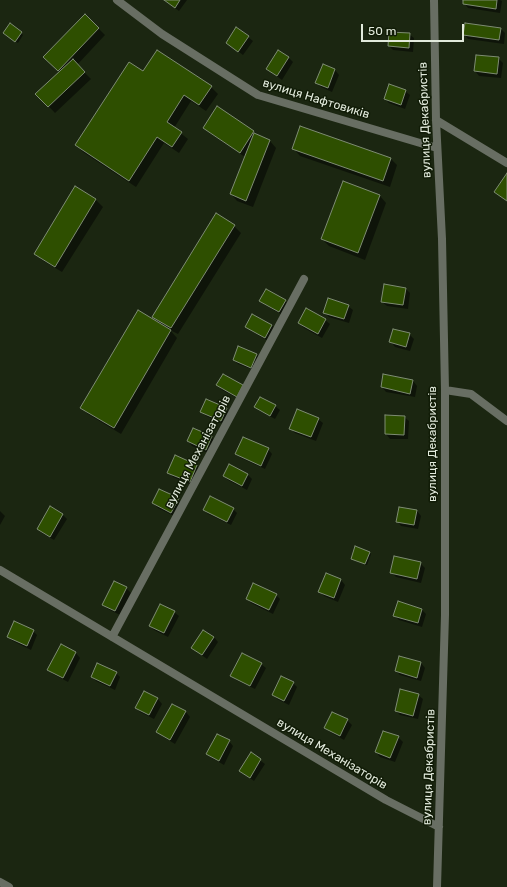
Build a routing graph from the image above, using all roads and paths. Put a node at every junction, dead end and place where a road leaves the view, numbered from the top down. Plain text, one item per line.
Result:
1 (117, 0) edge
2 (434, 0) edge
3 (436, 120) junction
4 (437, 148) junction
5 (507, 163) edge
6 (304, 279) dead end
7 (445, 390) junction
8 (507, 421) edge
9 (0, 570) edge
10 (112, 637) junction
11 (439, 827) junction
12 (0, 882) edge
13 (9, 887) edge
14 (437, 887) edge

1 - 4 street, вулиця Нафтовиків
2 - 3 street, вулиця Декабристів
3 - 4 street, вулиця Декабристів
3 - 5 street
4 - 7 street, вулиця Декабристів
6 - 10 street, вулиця Механізаторів
7 - 8 street
7 - 11 street, вулиця Декабристів
9 - 10 street, вулиця Механізаторів
10 - 11 street, вулиця Механізаторів
11 - 14 street, вулиця Декабристів
12 - 13 street

